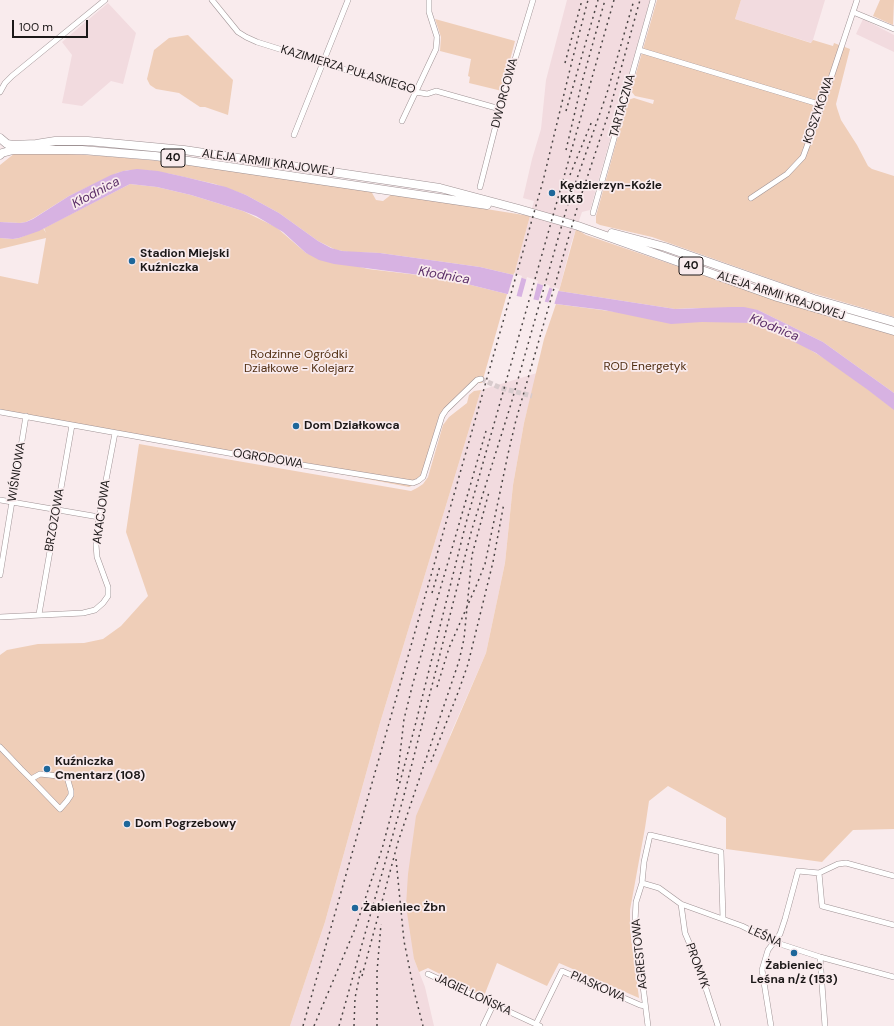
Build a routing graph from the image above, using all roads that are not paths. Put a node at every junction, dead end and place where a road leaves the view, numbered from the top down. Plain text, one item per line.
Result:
1 (104, 0) edge
2 (212, 0) edge
3 (348, 0) edge
4 (428, 0) edge
5 (533, 0) edge
6 (653, 0) edge
7 (857, 0) edge
8 (853, 12) junction
9 (894, 29) edge
10 (639, 50) junction
11 (323, 62) junction
12 (0, 92) edge
13 (416, 92) junction
14 (822, 105) junction
15 (500, 109) junction
16 (402, 121) dead end
17 (294, 135) dead end
18 (1, 139) edge
19 (1, 154) edge
20 (480, 187) dead end
21 (751, 198) dead end
22 (531, 212) junction
23 (593, 213) dead end
24 (578, 226) junction
25 (894, 322) edge
26 (894, 332) edge
27 (479, 380) dead end
28 (0, 412) edge
29 (26, 416) junction
30 (72, 425) junction
31 (115, 433) junction
32 (0, 500) edge
33 (12, 502) junction
34 (56, 510) junction
35 (99, 517) junction
36 (0, 575) edge
37 (39, 614) junction
38 (0, 617) edge
39 (0, 747) edge
40 (31, 779) junction
41 (819, 873) junction
42 (894, 876) edge
43 (642, 883) junction
44 (681, 904) junction
45 (723, 919) junction
46 (894, 925) edge
47 (774, 942) junction
48 (820, 957) junction
49 (428, 974) dead end
50 (894, 976) edge
51 (492, 1005) junction
52 (646, 1006) junction
53 (538, 1025) edge
54 (483, 1026) edge
55 (648, 1026) edge
56 (718, 1026) edge
57 (771, 1026) edge
58 (825, 1026) edge

1 - 12 street
2 - 11 street, KAZIMIERZA PUŁASKIEGO
3 - 11 street
4 - 13 street
5 - 15 street, DWORCOWA
6 - 10 street, TARTACZNA
7 - 8 street, KOSZYKOWA
8 - 9 street
8 - 14 street, KOSZYKOWA
10 - 14 street
10 - 23 street, TARTACZNA
11 - 13 street, KAZIMIERZA PUŁASKIEGO
11 - 17 street
13 - 15 street, KAZIMIERZA PUŁASKIEGO
13 - 16 street
14 - 21 street, KOSZYKOWA
15 - 20 street, DWORCOWA
18 - 19 main road, ALEJA ARMII KRAJOWEJ / 40
18 - 22 main road, ALEJA ARMII KRAJOWEJ / 40
19 - 22 main road, ALEJA ARMII KRAJOWEJ / 40
22 - 24 main road, ALEJA ARMII KRAJOWEJ / 40
24 - 25 main road, ALEJA ARMII KRAJOWEJ / 40
24 - 26 main road, ALEJA ARMII KRAJOWEJ / 40
27 - 31 street, OGRODOWA
28 - 29 street, OGRODOWA
29 - 30 street, OGRODOWA
29 - 33 street, WIŚNIOWA
30 - 31 street, OGRODOWA
30 - 34 street, BRZOZOWA
31 - 35 street, AKACJOWA
32 - 33 street
33 - 34 street
33 - 36 street, WIŚNIOWA
34 - 35 street
34 - 37 street, BRZOZOWA
35 - 37 street, AKACJOWA
37 - 38 street, AKACJOWA
39 - 40 street
40 - 40 street
41 - 42 street
41 - 46 street
41 - 47 street
43 - 44 street, LEŚNA
43 - 45 street, AGRESTOWA
43 - 52 street, AGRESTOWA
44 - 45 street, LEŚNA
44 - 56 street, PROMYK
45 - 47 street, LEŚNA
47 - 48 street, LEŚNA
47 - 57 street
48 - 50 street, LEŚNA
48 - 58 street
49 - 51 street, JAGIELLOŃSKA
51 - 53 street, JAGIELLOŃSKA
51 - 54 street
52 - 53 street, PIASKOWA
52 - 55 street, AGRESTOWA

